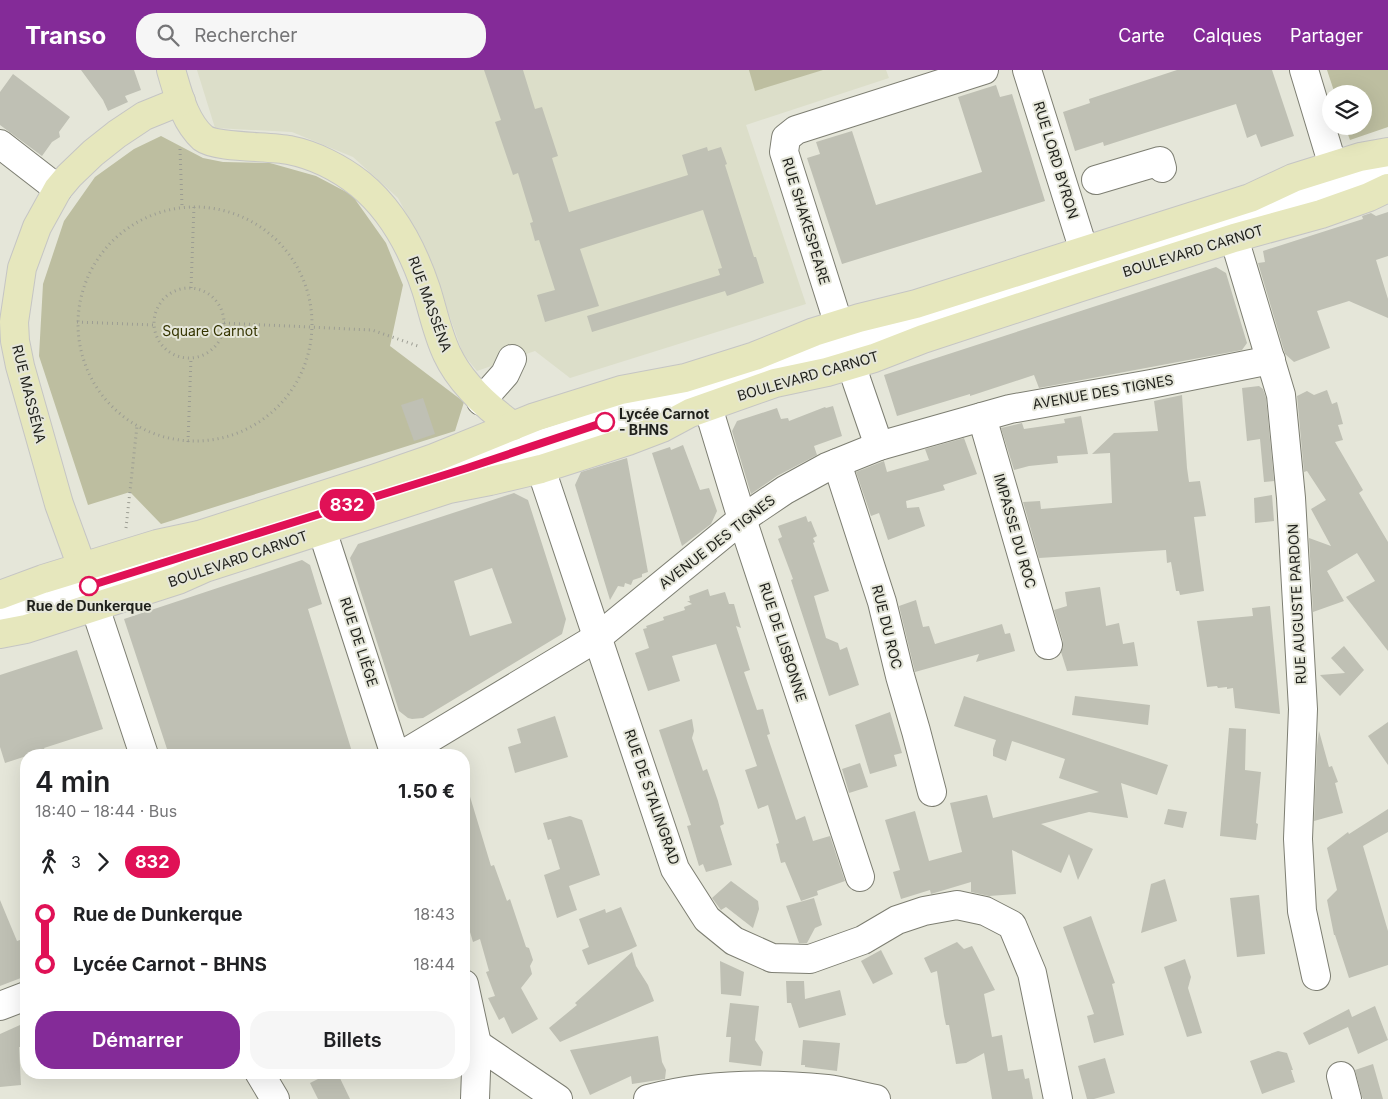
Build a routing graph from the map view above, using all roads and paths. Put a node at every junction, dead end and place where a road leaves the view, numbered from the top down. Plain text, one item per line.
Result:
1 (170, 70) edge
2 (984, 70) edge
3 (1027, 70) edge
4 (1304, 70) edge
5 (181, 101) junction
6 (0, 144) edge
7 (180, 147) dead end
8 (1388, 152) edge
9 (1162, 168) dead end
10 (1388, 170) edge
11 (1096, 180) dead end
12 (1341, 185) junction
13 (1388, 188) edge
14 (58, 189) junction
15 (182, 206) junction
16 (194, 206) junction
17 (1234, 238) junction
18 (1084, 251) junction
19 (191, 288) junction
20 (7, 322) edge
21 (77, 322) junction
22 (224, 323) junction
23 (154, 325) junction
24 (312, 326) junction
25 (845, 345) junction
26 (447, 355) junction
27 (191, 358) junction
28 (512, 359) dead end
29 (1271, 360) junction
30 (481, 401) junction
31 (708, 407) junction
32 (982, 416) junction
33 (137, 426) junction
34 (513, 426) junction
35 (188, 442) junction
36 (879, 446) junction
37 (837, 463) junction
38 (541, 469) junction
39 (59, 504) junction
40 (742, 519) junction
41 (322, 530) junction
42 (126, 533) dead end
43 (43, 579) junction
44 (88, 587) junction
45 (0, 595) edge
46 (0, 615) edge
47 (0, 634) edge
48 (598, 637) junction
49 (1048, 646) dead end
50 (142, 749) edge
51 (393, 749) edge
52 (412, 749) edge
53 (932, 792) dead end
54 (860, 877) dead end
55 (1316, 976) dead end
56 (20, 998) edge
57 (0, 1006) edge
58 (470, 1012) edge
59 (477, 1044) junction
60 (263, 1079) edge
61 (275, 1099) edge
62 (475, 1099) edge
63 (558, 1099) edge
64 (648, 1099) edge
65 (876, 1099) edge
66 (1058, 1099) edge

1 - 5 main road
2 - 25 street, RUE SHAKESPEARE
3 - 18 street, RUE LORD BYRON
4 - 12 street
5 - 14 main road, RUE MASSÉNA
5 - 26 main road, RUE MASSÉNA
6 - 14 street
7 - 15 path
8 - 12 main road, BOULEVARD CARNOT
9 - 11 street
10 - 12 street
12 - 13 main road, BOULEVARD CARNOT
12 - 17 main road, BOULEVARD CARNOT
12 - 18 main road, BOULEVARD CARNOT
12 - 25 street
14 - 20 main road, RUE MASSÉNA
15 - 16 path
15 - 21 path
16 - 19 path
16 - 24 path
17 - 25 main road, BOULEVARD CARNOT
17 - 29 street, RUE AUGUSTE PARDON
18 - 25 main road, BOULEVARD CARNOT
19 - 22 path
19 - 23 path
20 - 39 main road, RUE MASSÉNA
21 - 23 path
21 - 33 path
22 - 24 path
22 - 27 path
23 - 27 path
24 - 26 path
24 - 35 path
25 - 31 main road, BOULEVARD CARNOT
25 - 34 main road, BOULEVARD CARNOT
25 - 36 street, RUE SHAKESPEARE
25 - 44 street
26 - 30 main road, RUE MASSÉNA
27 - 35 path
28 - 30 street
29 - 32 street, AVENUE DES TIGNES
29 - 55 street, RUE AUGUSTE PARDON
30 - 34 main road, RUE MASSÉNA
31 - 38 main road, BOULEVARD CARNOT
31 - 40 street, RUE DE LISBONNE
32 - 36 street, AVENUE DES TIGNES
32 - 49 street, IMPASSE DU ROC
33 - 35 path
33 - 42 path
34 - 44 main road, BOULEVARD CARNOT
36 - 37 street, AVENUE DES TIGNES
37 - 40 street, AVENUE DES TIGNES
37 - 53 street, RUE DU ROC
38 - 41 main road, BOULEVARD CARNOT
38 - 48 street, RUE DE STALINGRAD
39 - 43 main road
39 - 44 main road, RUE MASSÉNA
40 - 48 street, AVENUE DES TIGNES
40 - 54 street, RUE DE LISBONNE
41 - 44 main road, BOULEVARD CARNOT
41 - 51 street, RUE DE LIÈGE
43 - 44 main road, BOULEVARD CARNOT
43 - 45 main road, BOULEVARD CARNOT
44 - 46 street
44 - 47 main road, BOULEVARD CARNOT
44 - 50 street
48 - 52 street, AVENUE DES TIGNES
48 - 66 street, RUE DE STALINGRAD
56 - 57 street
58 - 59 street
59 - 62 street
59 - 63 street
60 - 61 street
64 - 65 street

